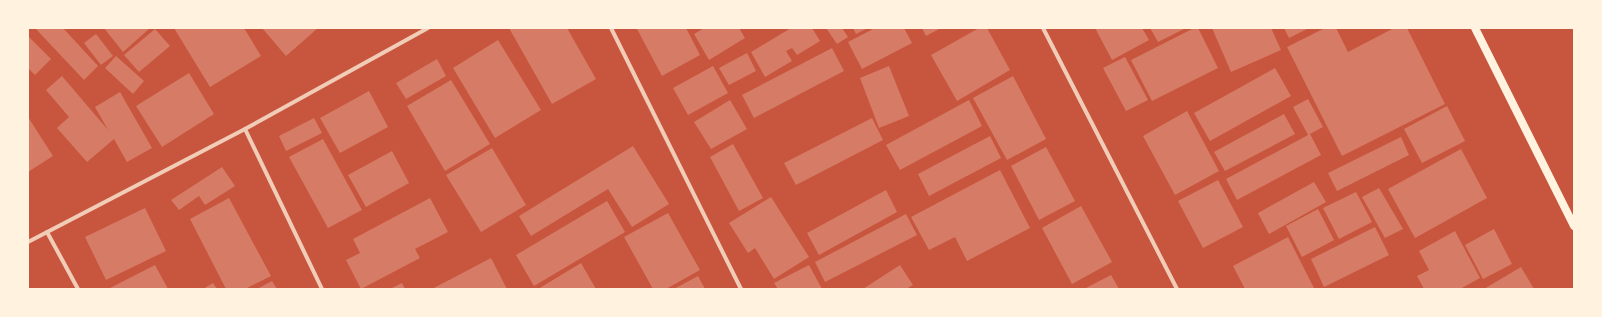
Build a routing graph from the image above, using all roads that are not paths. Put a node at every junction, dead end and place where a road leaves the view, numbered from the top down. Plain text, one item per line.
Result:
1 (428, 28) edge
2 (611, 28) edge
3 (1043, 28) edge
4 (1475, 28) edge
5 (245, 129) junction
6 (1574, 226) edge
7 (47, 232) junction
8 (28, 242) edge
9 (78, 289) edge
10 (322, 289) edge
11 (741, 289) edge
12 (1177, 289) edge

1 - 5 street
2 - 11 street
3 - 12 street
4 - 6 main road
5 - 7 street
5 - 10 street
7 - 8 street
7 - 9 street

